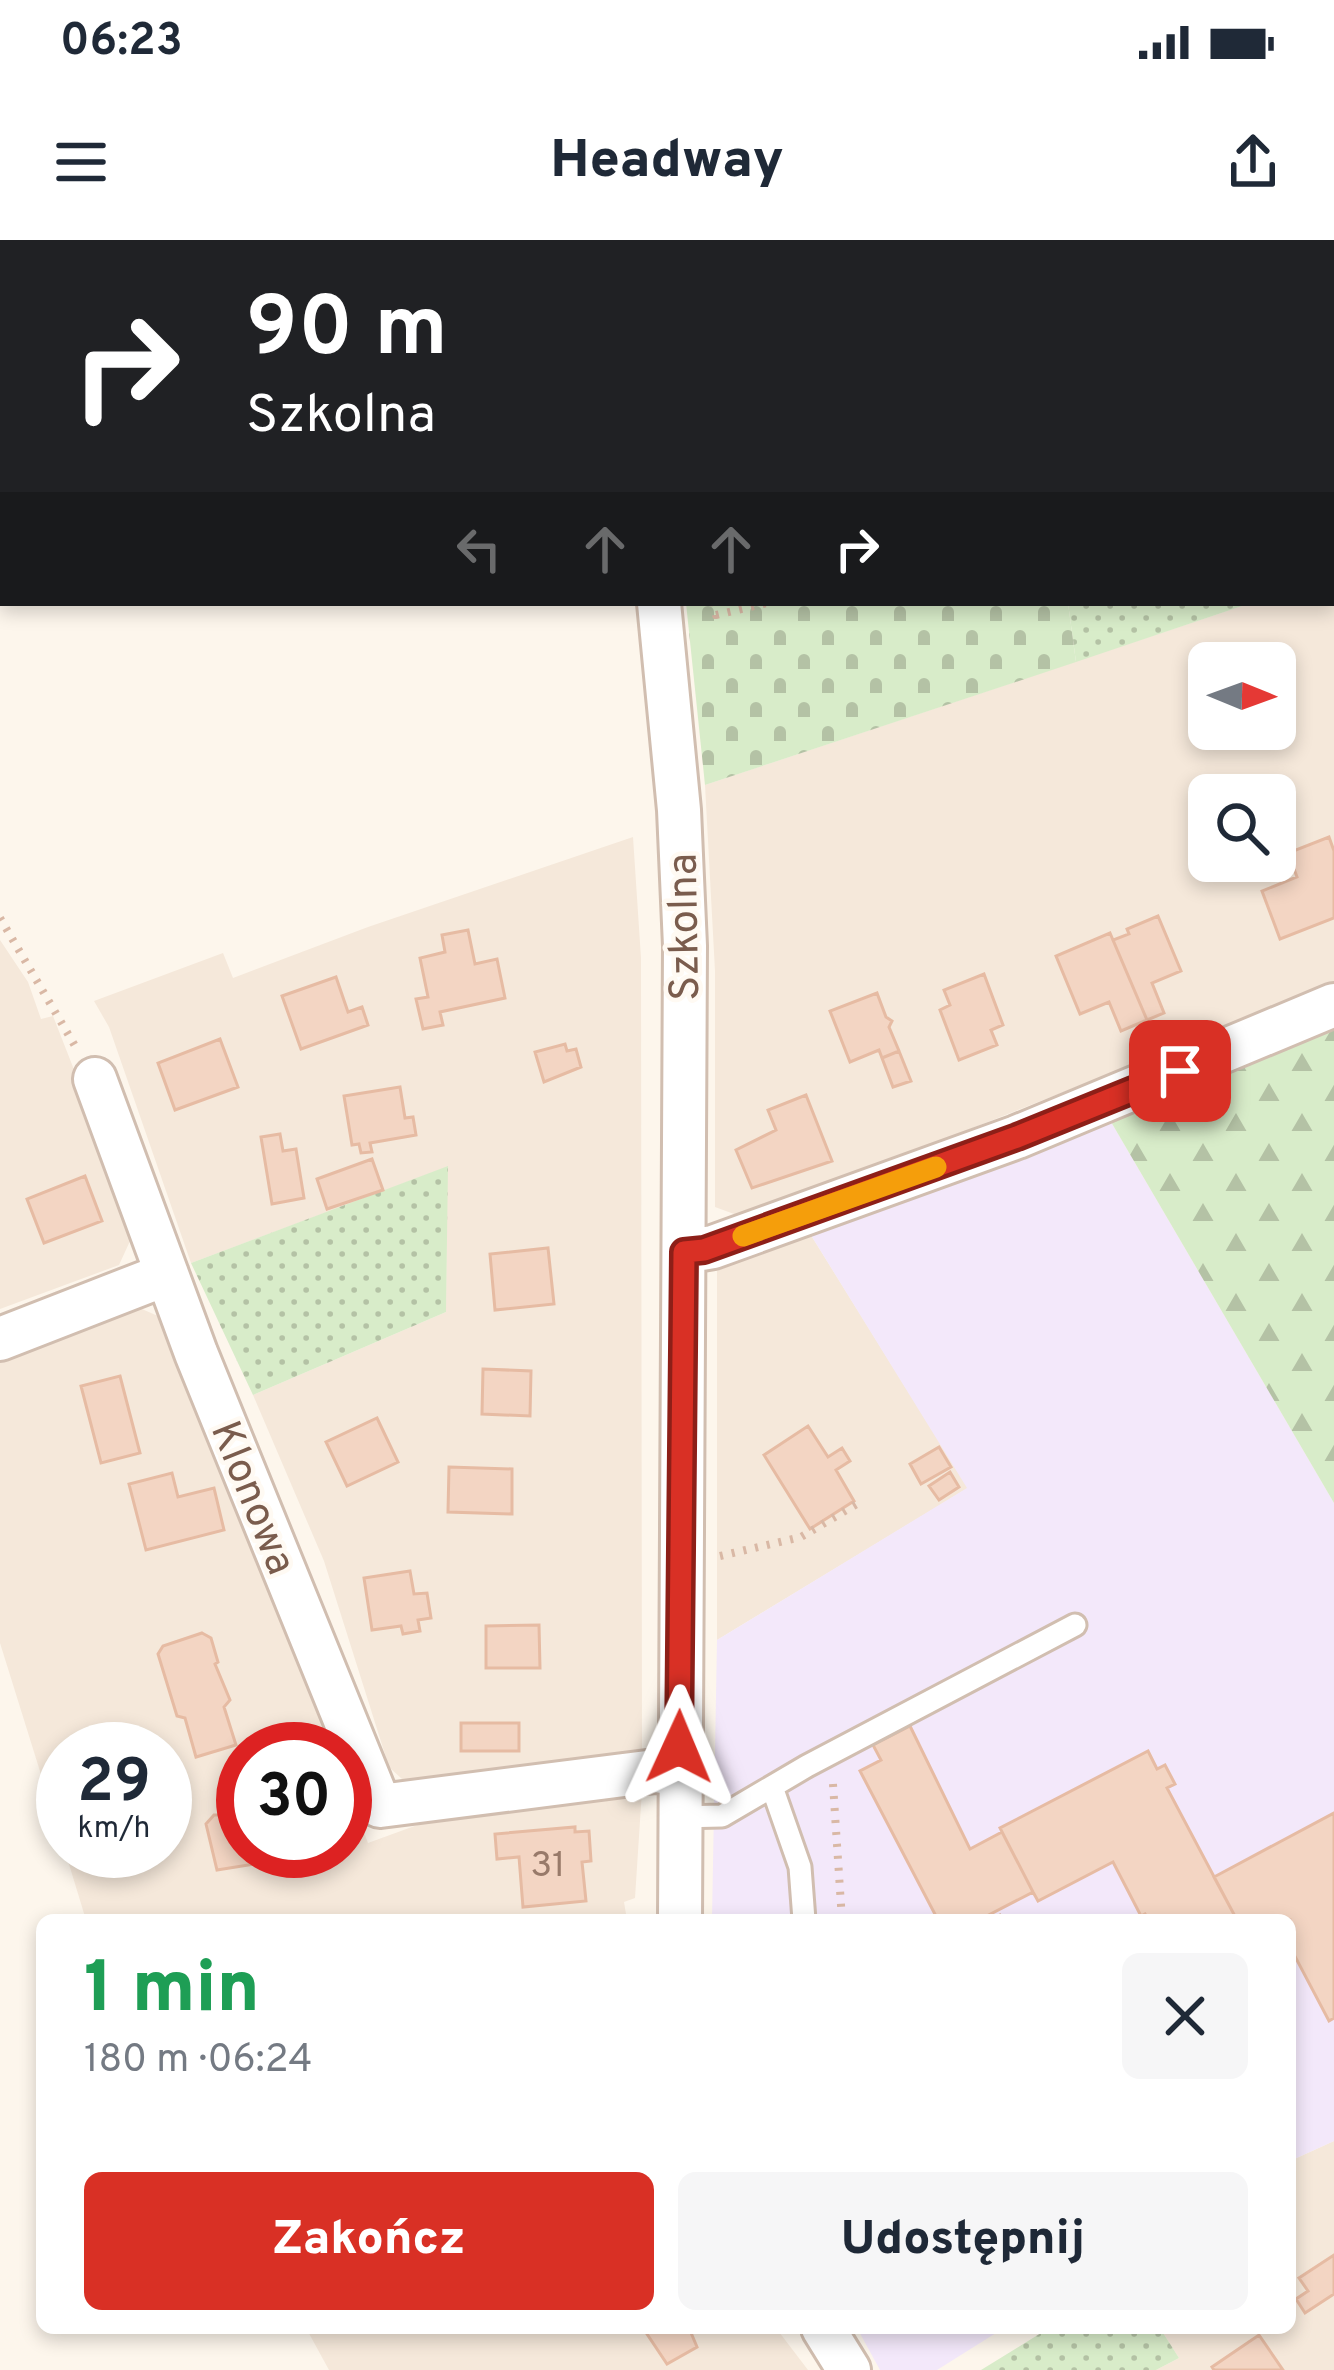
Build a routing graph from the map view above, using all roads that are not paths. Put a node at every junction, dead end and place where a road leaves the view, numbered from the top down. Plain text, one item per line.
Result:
1 (659, 606) edge
2 (1334, 1005) edge
3 (95, 1078) road end
4 (684, 1252) junction
5 (167, 1274) junction
6 (0, 1339) edge
7 (1075, 1625) dead end
8 (678, 1774) junction
9 (772, 1787) junction
10 (678, 1816) junction
11 (680, 1914) edge
12 (804, 1914) edge
13 (827, 2334) edge
14 (848, 2370) edge

1 - 4 street, Szkolna
2 - 4 street
3 - 5 street, Klonowa
4 - 8 street, Szkolna
5 - 6 street
5 - 8 street, Klonowa
7 - 9 lane
8 - 10 street, Szkolna
9 - 10 lane
9 - 12 lane
10 - 11 street, Szkolna
13 - 14 street

